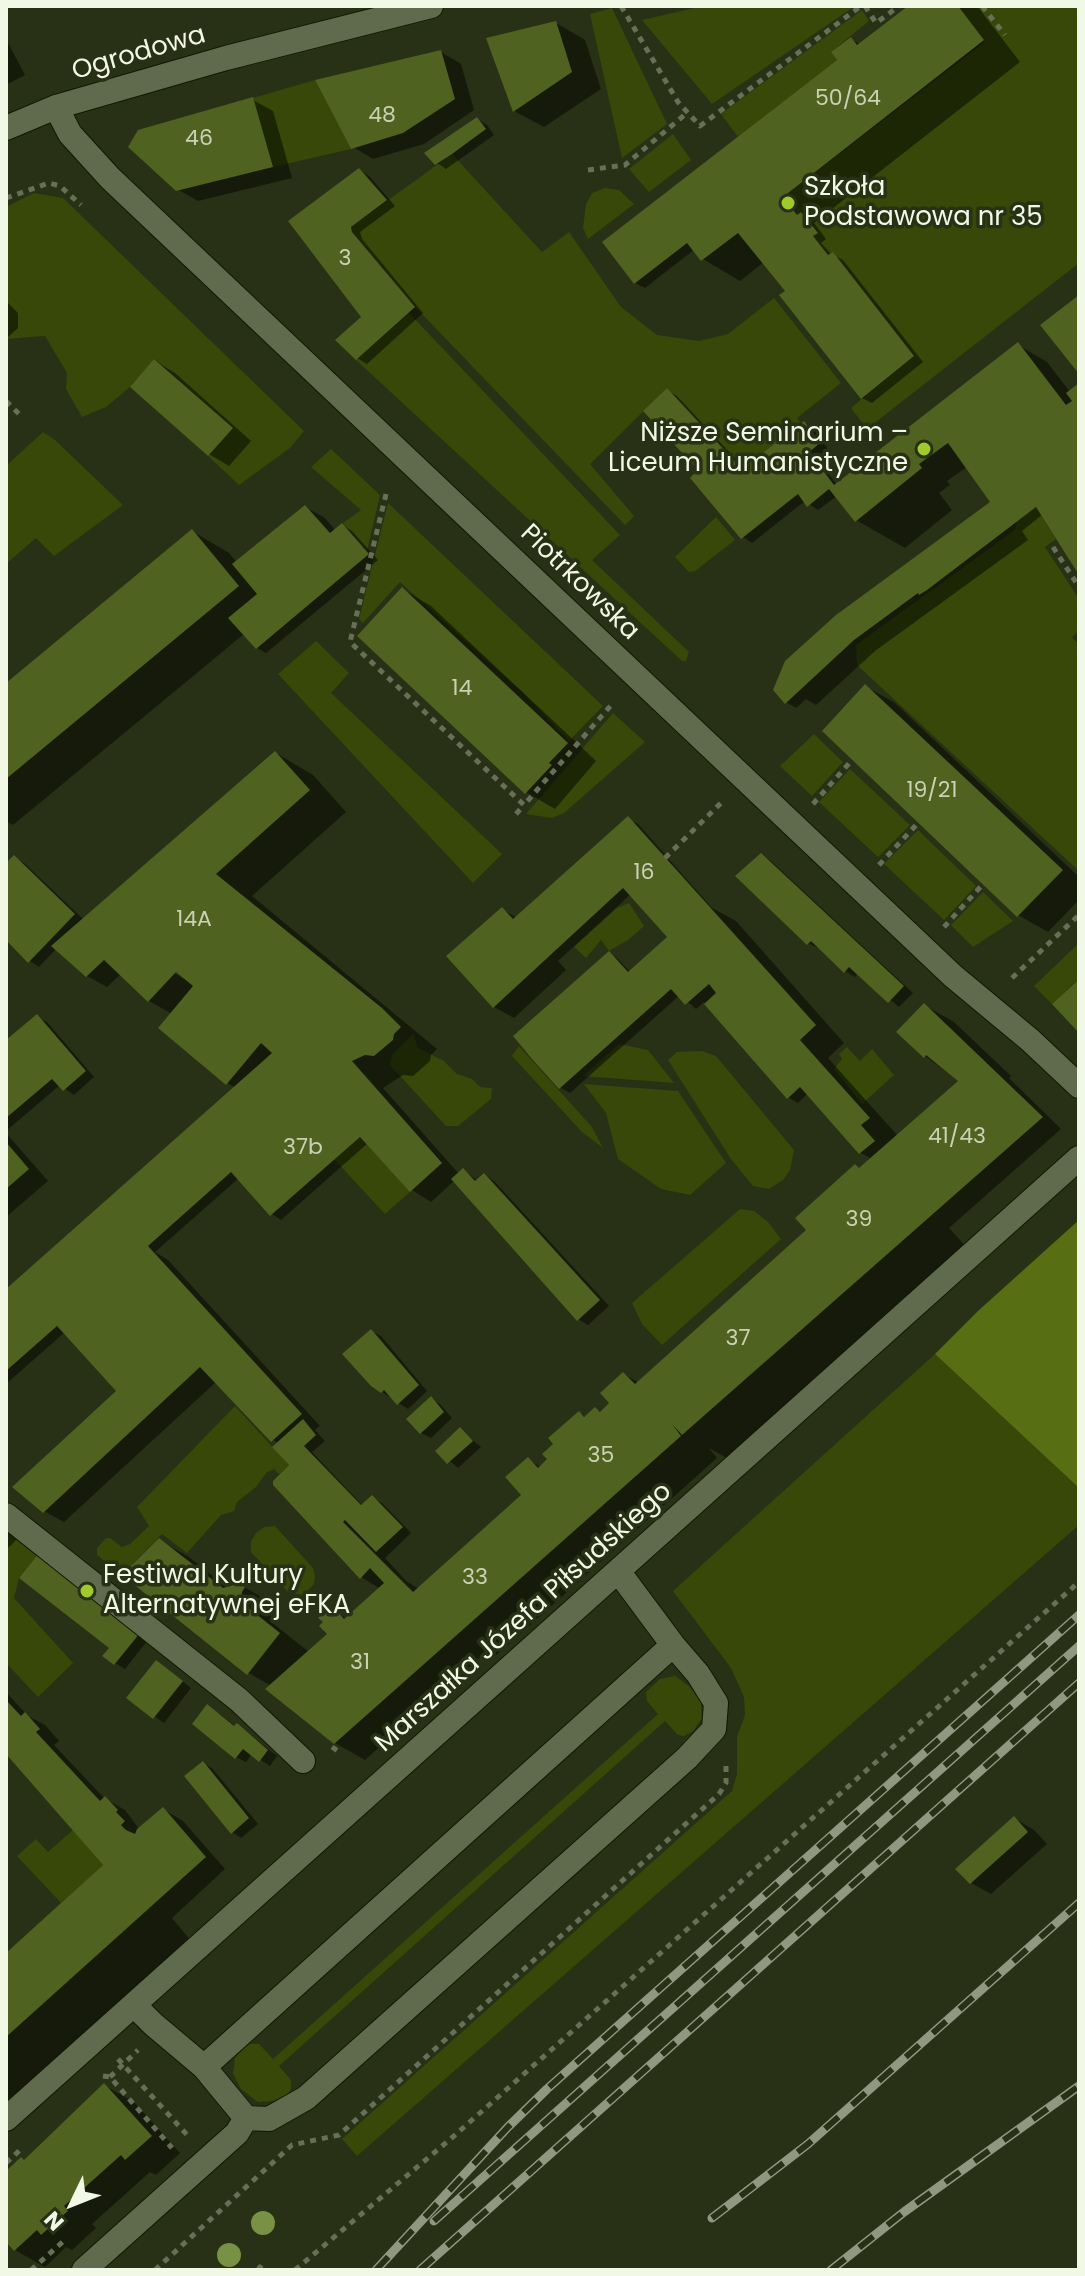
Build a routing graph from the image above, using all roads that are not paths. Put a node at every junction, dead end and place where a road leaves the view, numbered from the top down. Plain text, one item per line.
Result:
1 (431, 6) edge
2 (56, 107) junction
3 (6, 128) edge
4 (1079, 1086) edge
5 (1079, 1158) edge
6 (6, 1515) edge
7 (618, 1571) junction
8 (673, 1645) junction
9 (303, 1761) dead end
10 (134, 2005) junction
11 (204, 2067) junction
12 (246, 2118) junction
13 (6, 2119) edge
14 (84, 2270) edge

1 - 2 street, Ogrodowa
2 - 3 street, Ogrodowa
2 - 4 street, Piotrkowska
5 - 7 street, Marszałka Józefa Piłsudskiego
6 - 9 street
7 - 8 street
7 - 10 street, Marszałka Józefa Piłsudskiego
8 - 11 street
8 - 12 street
10 - 11 street
10 - 13 street, Marszałka Józefa Piłsudskiego
11 - 12 street
12 - 14 street

